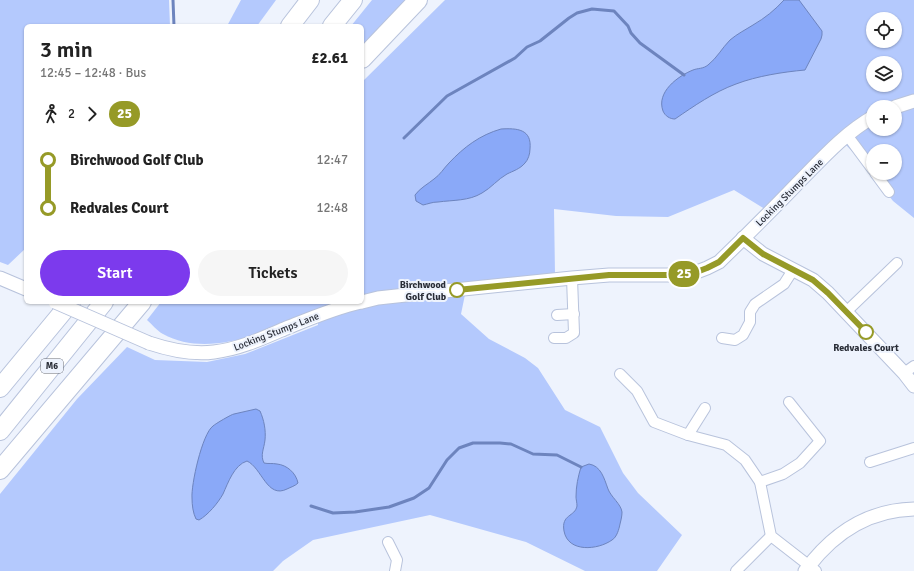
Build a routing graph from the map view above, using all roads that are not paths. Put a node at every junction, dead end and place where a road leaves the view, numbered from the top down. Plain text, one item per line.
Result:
1 (296, 0) edge
2 (310, 0) edge
3 (340, 0) edge
4 (353, 0) edge
5 (418, 0) edge
6 (279, 24) edge
7 (292, 24) edge
8 (322, 24) edge
9 (334, 24) edge
10 (364, 57) edge
11 (914, 101) edge
12 (902, 105) edge
13 (866, 122) edge
14 (847, 135) junction
15 (866, 161) edge
16 (880, 180) edge
17 (889, 192) dead end
18 (743, 238) junction
19 (898, 263) dead end
20 (793, 270) junction
21 (0, 278) edge
22 (572, 278) junction
23 (24, 288) edge
24 (364, 302) edge
25 (60, 304) edge
26 (70, 304) edge
27 (102, 304) edge
28 (140, 304) edge
29 (351, 304) edge
30 (846, 312) junction
31 (574, 314) junction
32 (557, 315) dead end
33 (554, 338) dead end
34 (722, 338) dead end
35 (909, 370) edge
36 (620, 374) dead end
37 (914, 386) edge
38 (0, 388) edge
39 (788, 402) dead end
40 (705, 408) dead end
41 (0, 431) edge
42 (688, 435) junction
43 (914, 448) edge
44 (870, 462) dead end
45 (0, 470) edge
46 (760, 482) junction
47 (914, 509) edge
48 (771, 536) junction
49 (388, 542) dead end
50 (810, 569) edge
51 (395, 571) edge
52 (736, 571) edge

1 - 6 highway
2 - 7 highway
3 - 8 highway
4 - 9 highway
5 - 10 highway
11 - 12 street
13 - 14 street, Locking Stumps Lane
14 - 15 street
14 - 18 street, Locking Stumps Lane
16 - 17 street
18 - 20 street
18 - 22 street, Locking Stumps Lane
19 - 30 street
20 - 30 street
20 - 34 street
21 - 23 street
22 - 24 street, Locking Stumps Lane
22 - 31 street
25 - 29 street, Locking Stumps Lane, bridge
26 - 38 highway, M6
27 - 41 highway, M6
28 - 45 highway
30 - 35 street
31 - 32 street
31 - 33 street
35 - 37 street
36 - 42 street
39 - 46 street
40 - 42 street
42 - 46 street
43 - 44 street
46 - 48 street
47 - 50 street
48 - 50 street
48 - 52 street
49 - 51 street

